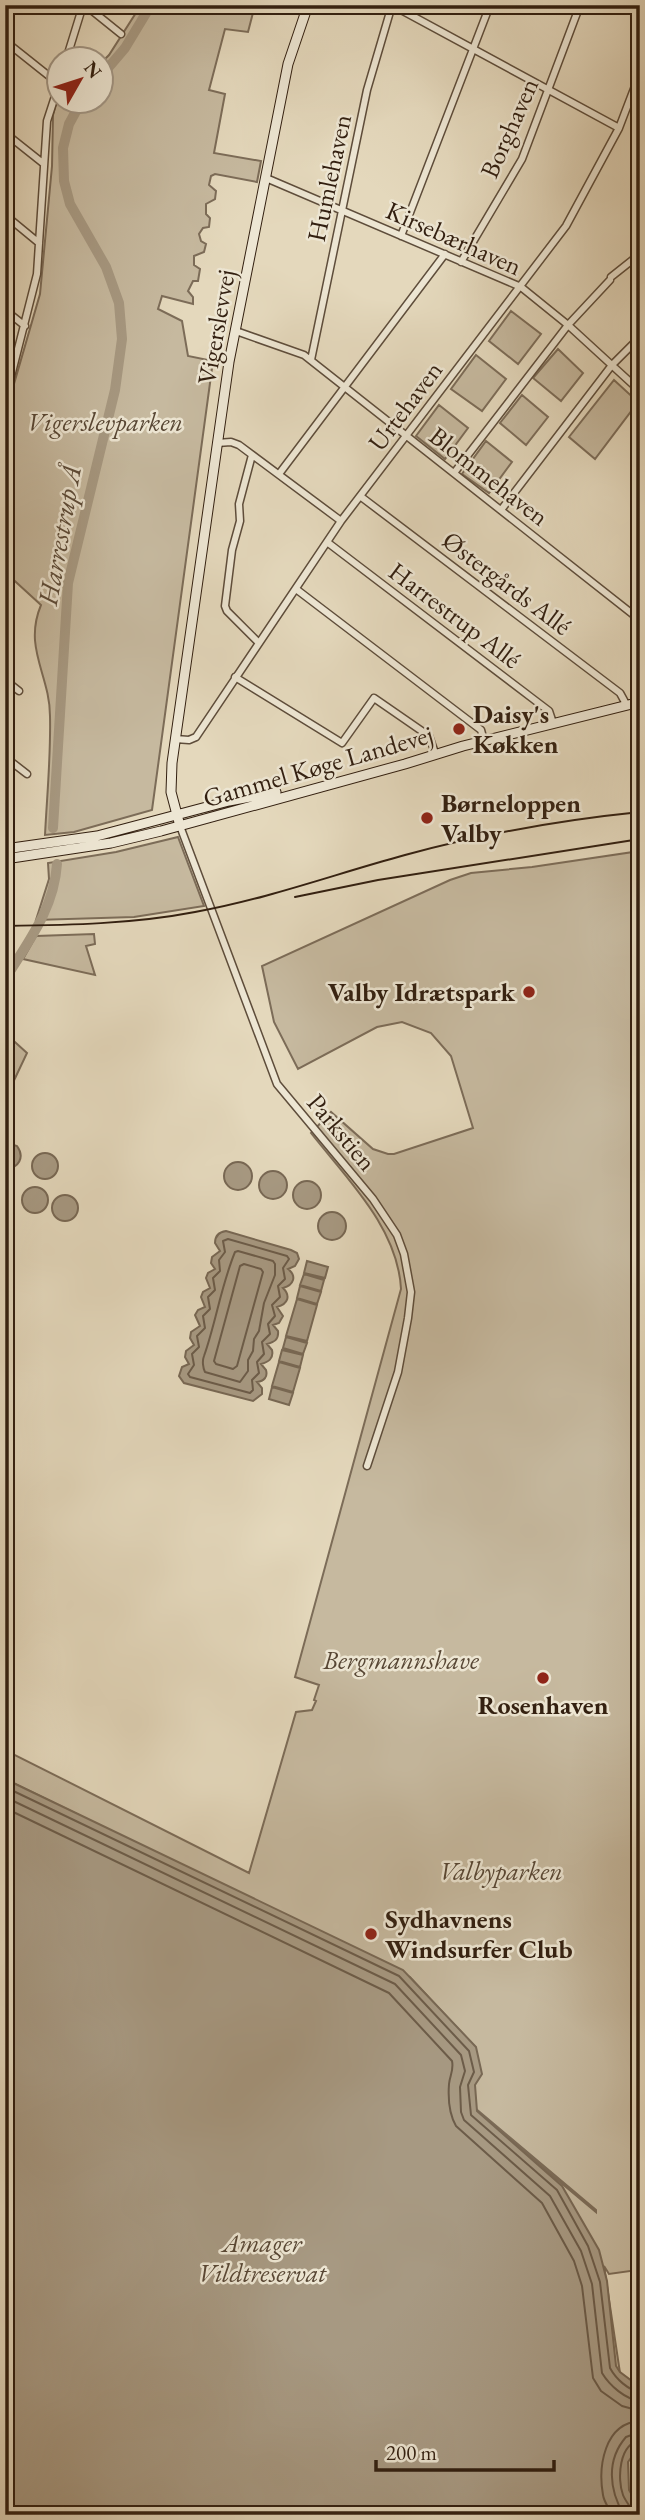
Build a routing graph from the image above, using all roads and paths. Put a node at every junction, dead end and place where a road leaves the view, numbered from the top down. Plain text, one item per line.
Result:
1 (84, 5) edge
2 (309, 5) edge
3 (392, 5) edge
4 (490, 5) edge
5 (580, 5) edge
6 (121, 34) dead end
7 (5, 41) edge
8 (71, 46) edge
9 (473, 49) junction
10 (46, 73) edge
11 (640, 73) edge
12 (549, 90) junction
13 (636, 94) edge
14 (49, 116) edge
15 (619, 128) junction
16 (5, 133) edge
17 (44, 164) junction
18 (267, 178) junction
19 (342, 210) junction
20 (5, 215) edge
21 (401, 236) junction
22 (39, 243) junction
23 (445, 254) junction
24 (640, 254) edge
25 (461, 262) junction
26 (521, 287) junction
27 (5, 310) edge
28 (568, 325) junction
29 (25, 326) junction
30 (236, 331) junction
31 (640, 337) edge
32 (311, 360) junction
33 (612, 365) junction
34 (344, 387) junction
35 (6, 390) edge
36 (640, 391) edge
37 (5, 400) edge
38 (407, 436) junction
39 (217, 443) junction
40 (252, 455) junction
41 (454, 473) junction
42 (279, 474) junction
43 (360, 496) junction
44 (501, 510) junction
45 (341, 522) junction
46 (327, 542) junction
47 (296, 589) junction
48 (640, 620) edge
49 (259, 643) junction
50 (235, 677) junction
51 (5, 680) edge
52 (19, 691) dead end
53 (640, 695) edge
54 (625, 701) junction
55 (640, 702) edge
56 (552, 720) junction
57 (175, 738) junction
58 (483, 738) junction
59 (434, 750) junction
60 (5, 757) edge
61 (27, 774) dead end
62 (177, 815) junction
63 (180, 826) junction
64 (62, 846) junction
65 (5, 849) edge
66 (44, 849) junction
67 (5, 859) edge
68 (367, 1466) dead end

1 - 6 street
1 - 8 street
2 - 18 main road, Vigerslevvej
3 - 9 street
3 - 19 street, Humlehaven
4 - 9 street
5 - 12 street, Borghaven
7 - 10 street
9 - 12 street
9 - 21 street
11 - 13 street, Urtehaven
12 - 15 street
12 - 25 street, Borghaven
13 - 15 street, Urtehaven
14 - 17 street
15 - 26 street, Urtehaven
16 - 17 street
17 - 22 street
18 - 19 street, Kirsebærhaven
18 - 30 main road, Vigerslevvej
19 - 21 street, Kirsebærhaven
19 - 32 street, Humlehaven
20 - 22 street
21 - 23 street, Kirsebærhaven
22 - 29 street
23 - 25 street, Kirsebærhaven
23 - 34 street
24 - 28 street
25 - 26 street, Kirsebærhaven
26 - 28 street, Kirsebærhaven
26 - 38 street, Urtehaven
27 - 29 street
28 - 33 street, Kirsebærhaven
28 - 41 street
29 - 35 street
30 - 32 street, Blommehaven
30 - 39 main road, Vigerslevvej
31 - 33 street
32 - 34 street, Blommehaven
33 - 36 street, Kirsebærhaven
33 - 44 street
34 - 38 street, Blommehaven
34 - 42 street
35 - 37 street
38 - 41 street, Blommehaven
38 - 43 street, Urtehaven
39 - 40 street
39 - 57 main road, Vigerslevvej
40 - 42 street
40 - 49 street
41 - 44 street, Blommehaven
42 - 45 street
43 - 45 street, Urtehaven
43 - 54 street, Østergårds Allé
44 - 48 street, Blommehaven
45 - 46 street, Urtehaven
46 - 47 street, Urtehaven
46 - 56 street, Harrestrup Allé
47 - 49 street, Urtehaven
47 - 58 street
49 - 50 street, Urtehaven
50 - 57 street, Urtehaven
50 - 59 street
51 - 52 street
53 - 54 main road, Gammel Køge Landevej
54 - 55 main road, Gammel Køge Landevej
54 - 56 main road, Gammel Køge Landevej
56 - 58 main road, Gammel Køge Landevej
57 - 62 main road, Vigerslevvej
58 - 59 main road, Gammel Køge Landevej
58 - 63 main road, Gammel Køge Landevej
59 - 62 main road, Gammel Køge Landevej
60 - 61 street
62 - 63 main road, Vigerslevvej
62 - 64 main road, Gammel Køge Landevej
63 - 64 main road, Gammel Køge Landevej
63 - 68 street, Parkstien
64 - 66 main road, Gammel Køge Landevej
65 - 66 main road, Gammel Køge Landevej
66 - 67 main road, Gammel Køge Landevej

